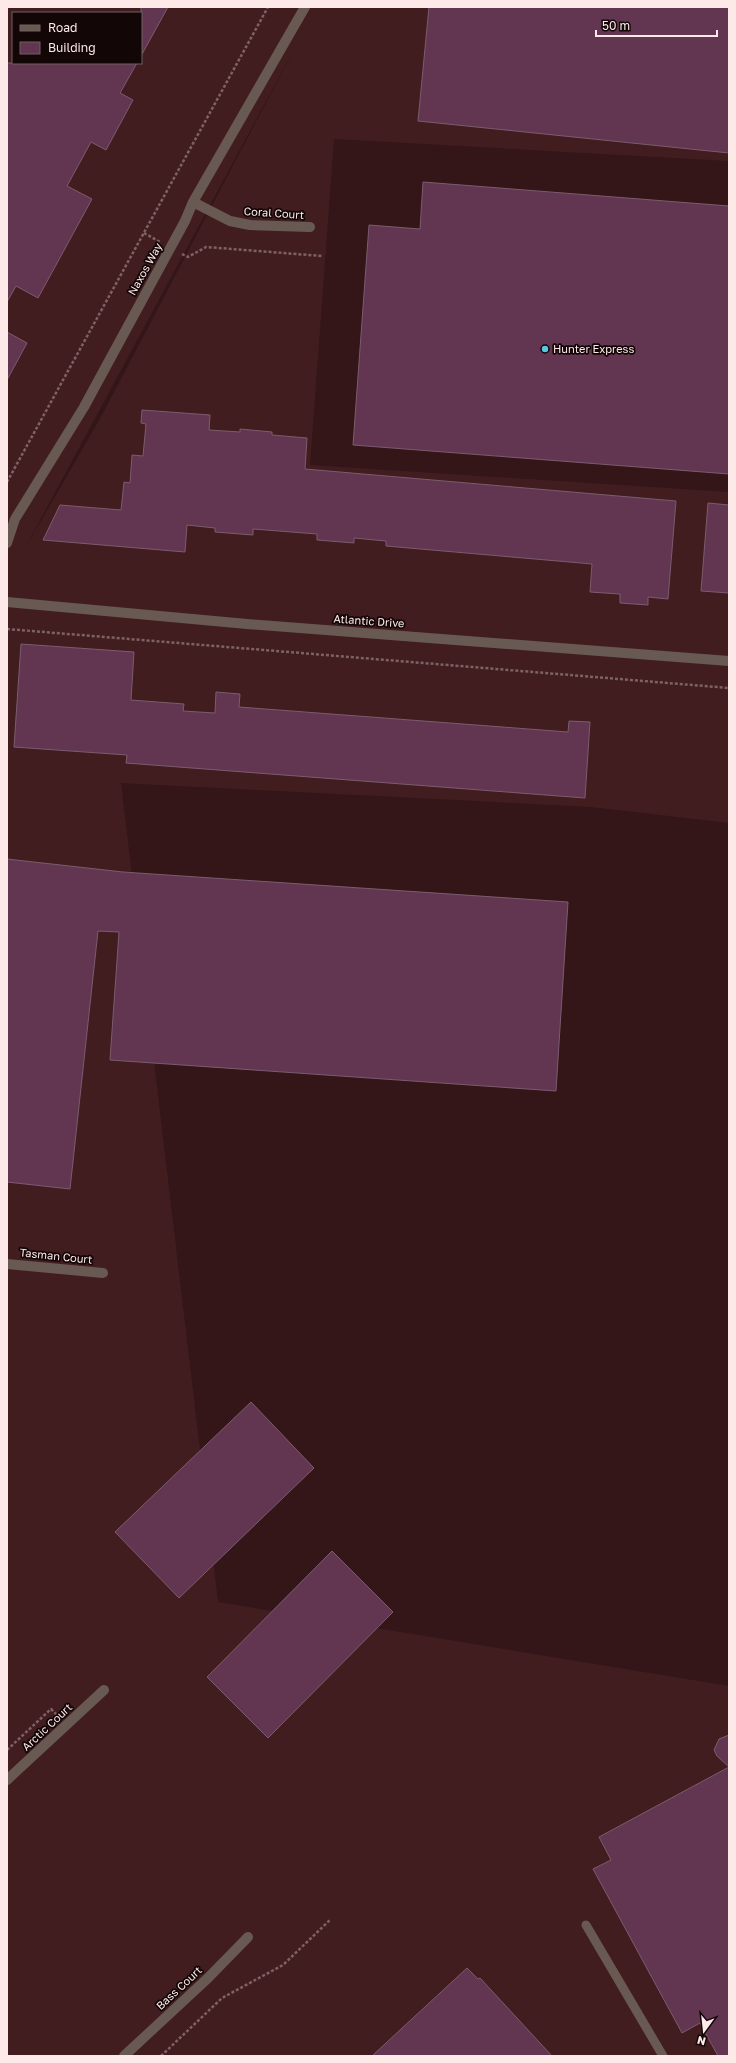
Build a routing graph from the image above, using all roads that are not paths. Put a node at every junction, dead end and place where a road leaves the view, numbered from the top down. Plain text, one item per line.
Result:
1 (305, 7) edge
2 (193, 202) junction
3 (310, 228) dead end
4 (7, 543) edge
5 (7, 602) edge
6 (729, 660) edge
7 (7, 1264) edge
8 (103, 1273) dead end
9 (104, 1690) dead end
10 (7, 1780) edge
11 (586, 1925) dead end
12 (248, 1937) dead end
13 (124, 2056) edge
14 (663, 2056) edge

1 - 2 street, Naxos Way
2 - 3 street, Coral Court
2 - 4 street, Naxos Way
5 - 6 street, Atlantic Drive
7 - 8 street, Tasman Court
9 - 10 street, Arctic Court
11 - 14 lane
12 - 13 street, Bass Court

